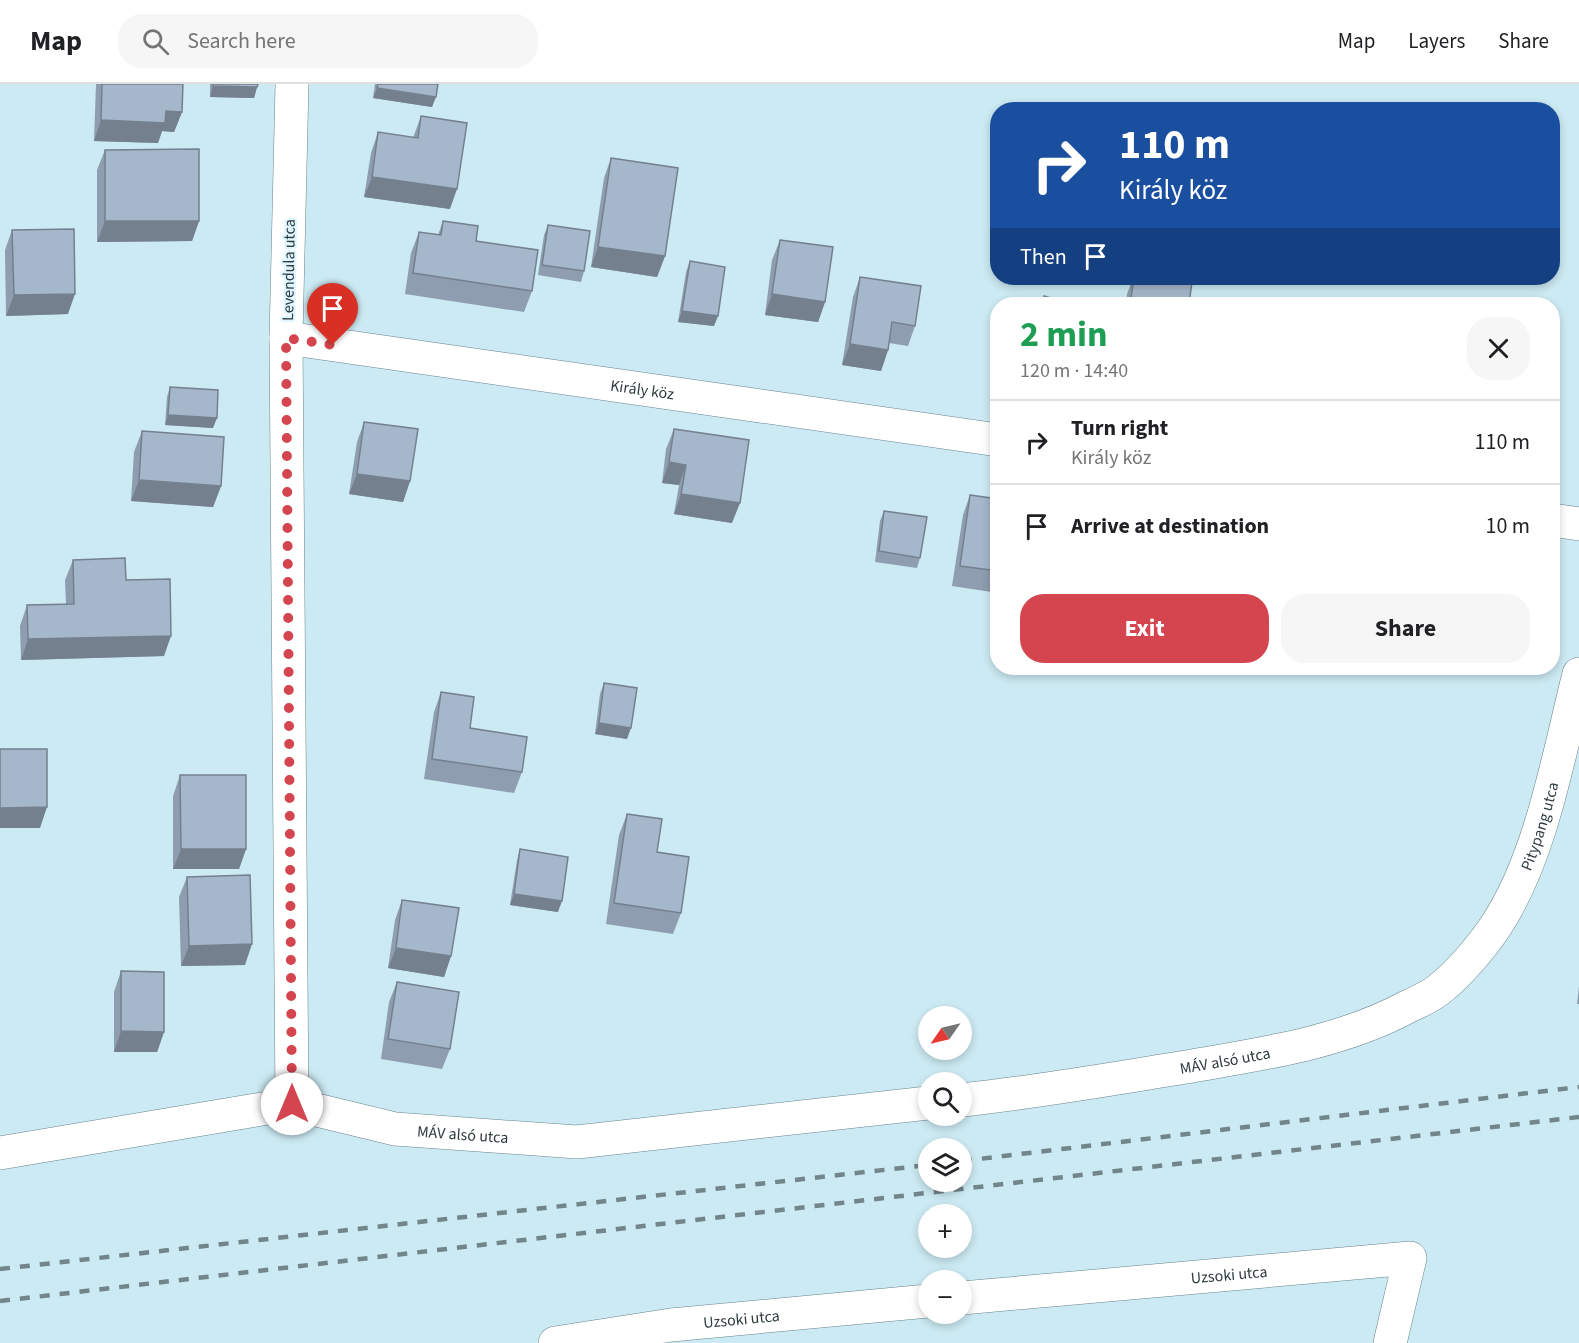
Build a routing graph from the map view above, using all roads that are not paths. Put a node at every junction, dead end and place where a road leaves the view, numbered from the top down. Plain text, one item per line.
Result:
1 (292, 84) edge
2 (286, 338) junction
3 (990, 439) edge
4 (1560, 521) edge
5 (1579, 524) edge
6 (1579, 674) edge
7 (1466, 963) joint
8 (972, 1099) edge
9 (292, 1104) junction
10 (918, 1104) edge
11 (0, 1153) edge
12 (972, 1298) edge
13 (918, 1303) edge
14 (555, 1343) edge
15 (1390, 1343) edge

1 - 2 street, Levendula utca
2 - 3 street, Király köz
2 - 9 street, Levendula utca
4 - 5 street
6 - 7 street, Pitypang utca
7 - 8 street, MÁV alsó utca
9 - 10 street, MÁV alsó utca
9 - 11 street, MÁV alsó utca
12 - 15 street, Uzsoki utca
13 - 14 street, Uzsoki utca

